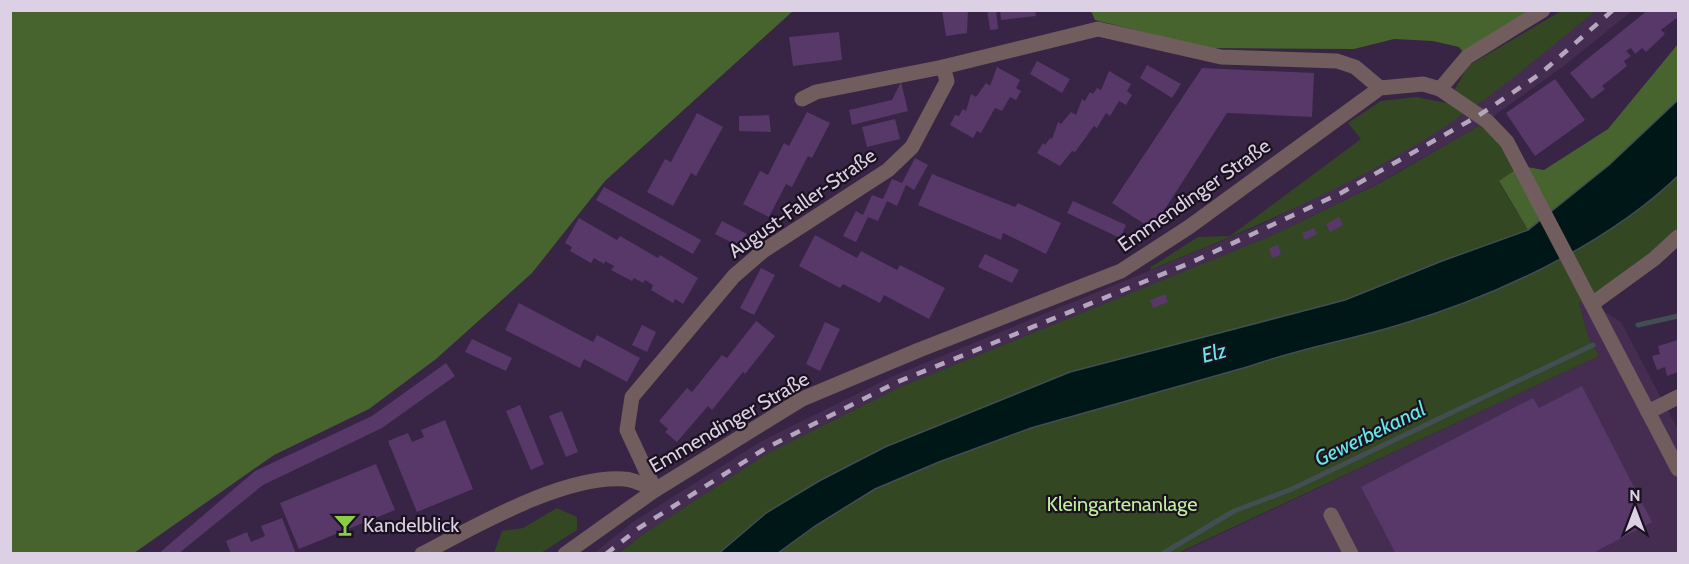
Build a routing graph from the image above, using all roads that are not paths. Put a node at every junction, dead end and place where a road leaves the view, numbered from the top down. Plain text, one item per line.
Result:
1 (1543, 10) edge
2 (943, 67) junction
3 (1380, 88) junction
4 (1440, 89) junction
5 (802, 99) dead end
6 (1678, 237) edge
7 (1592, 304) junction
8 (1678, 398) edge
9 (1647, 412) junction
10 (1678, 469) edge
11 (655, 490) junction
12 (1331, 515) dead end
13 (422, 554) edge
14 (566, 554) edge
15 (1351, 554) edge

1 - 4 street
2 - 3 street
2 - 5 street
2 - 11 street, August-Faller-Straße
3 - 4 street
3 - 11 street, Emmendinger Straße
4 - 7 street
6 - 7 street
7 - 9 street
8 - 9 street
9 - 10 street
11 - 13 street
11 - 14 street, Emmendinger Straße
12 - 15 street

